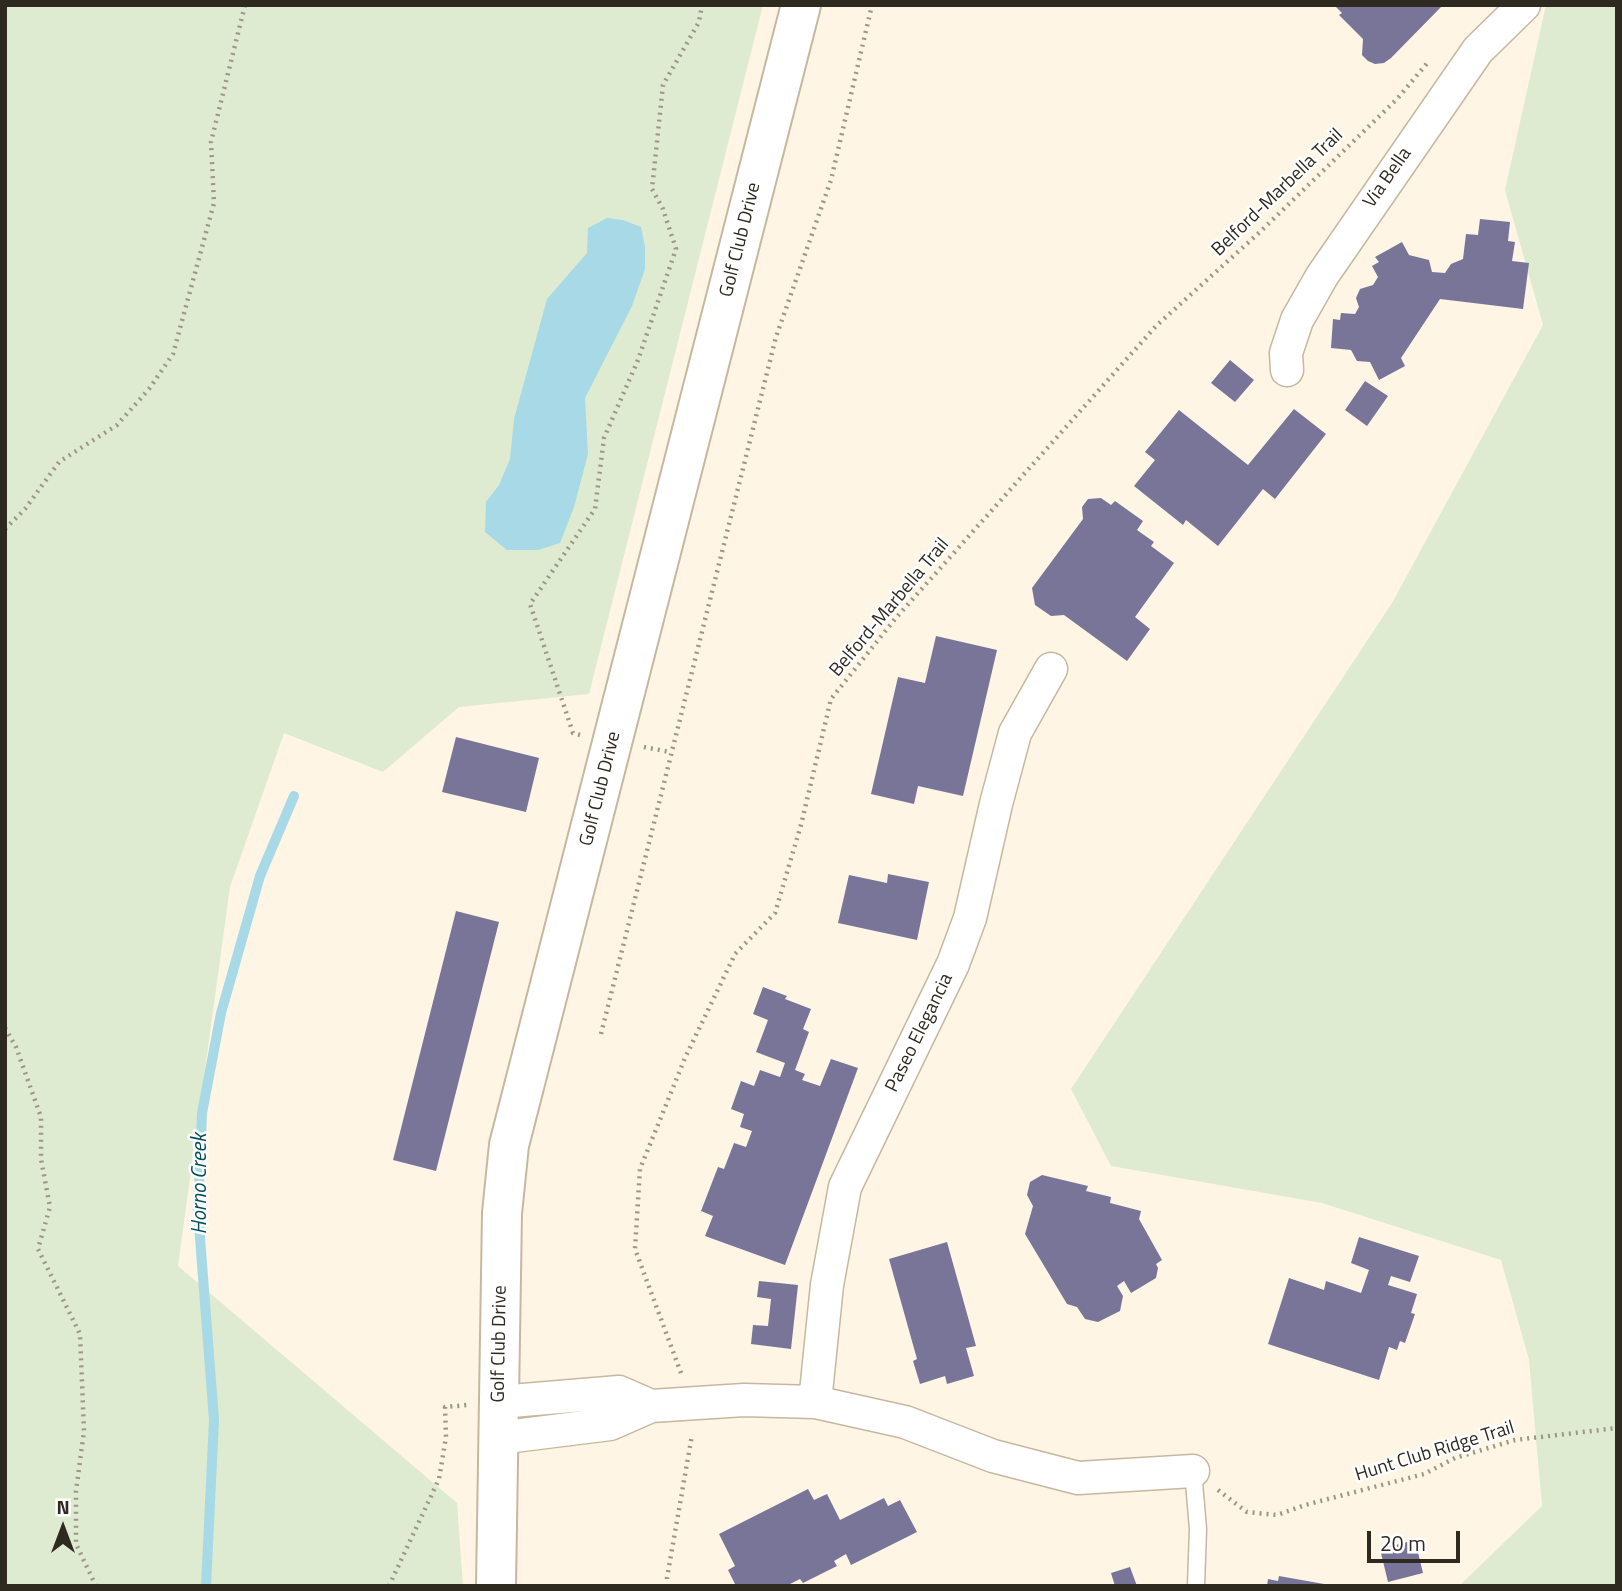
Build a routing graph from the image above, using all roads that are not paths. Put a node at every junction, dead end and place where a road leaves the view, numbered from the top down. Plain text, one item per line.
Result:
1 (802, 5) edge
2 (1524, 5) edge
3 (1287, 370) dead end
4 (1051, 669) dead end
5 (815, 1402) junction
6 (498, 1420) junction
7 (1193, 1471) joint
8 (496, 1586) edge
9 (1196, 1586) edge

1 - 6 street, Golf Club Drive
2 - 3 street, Via Bella
4 - 5 street, Paseo Elegancia
5 - 6 street
5 - 7 street
6 - 8 street, Golf Club Drive
7 - 9 lane

